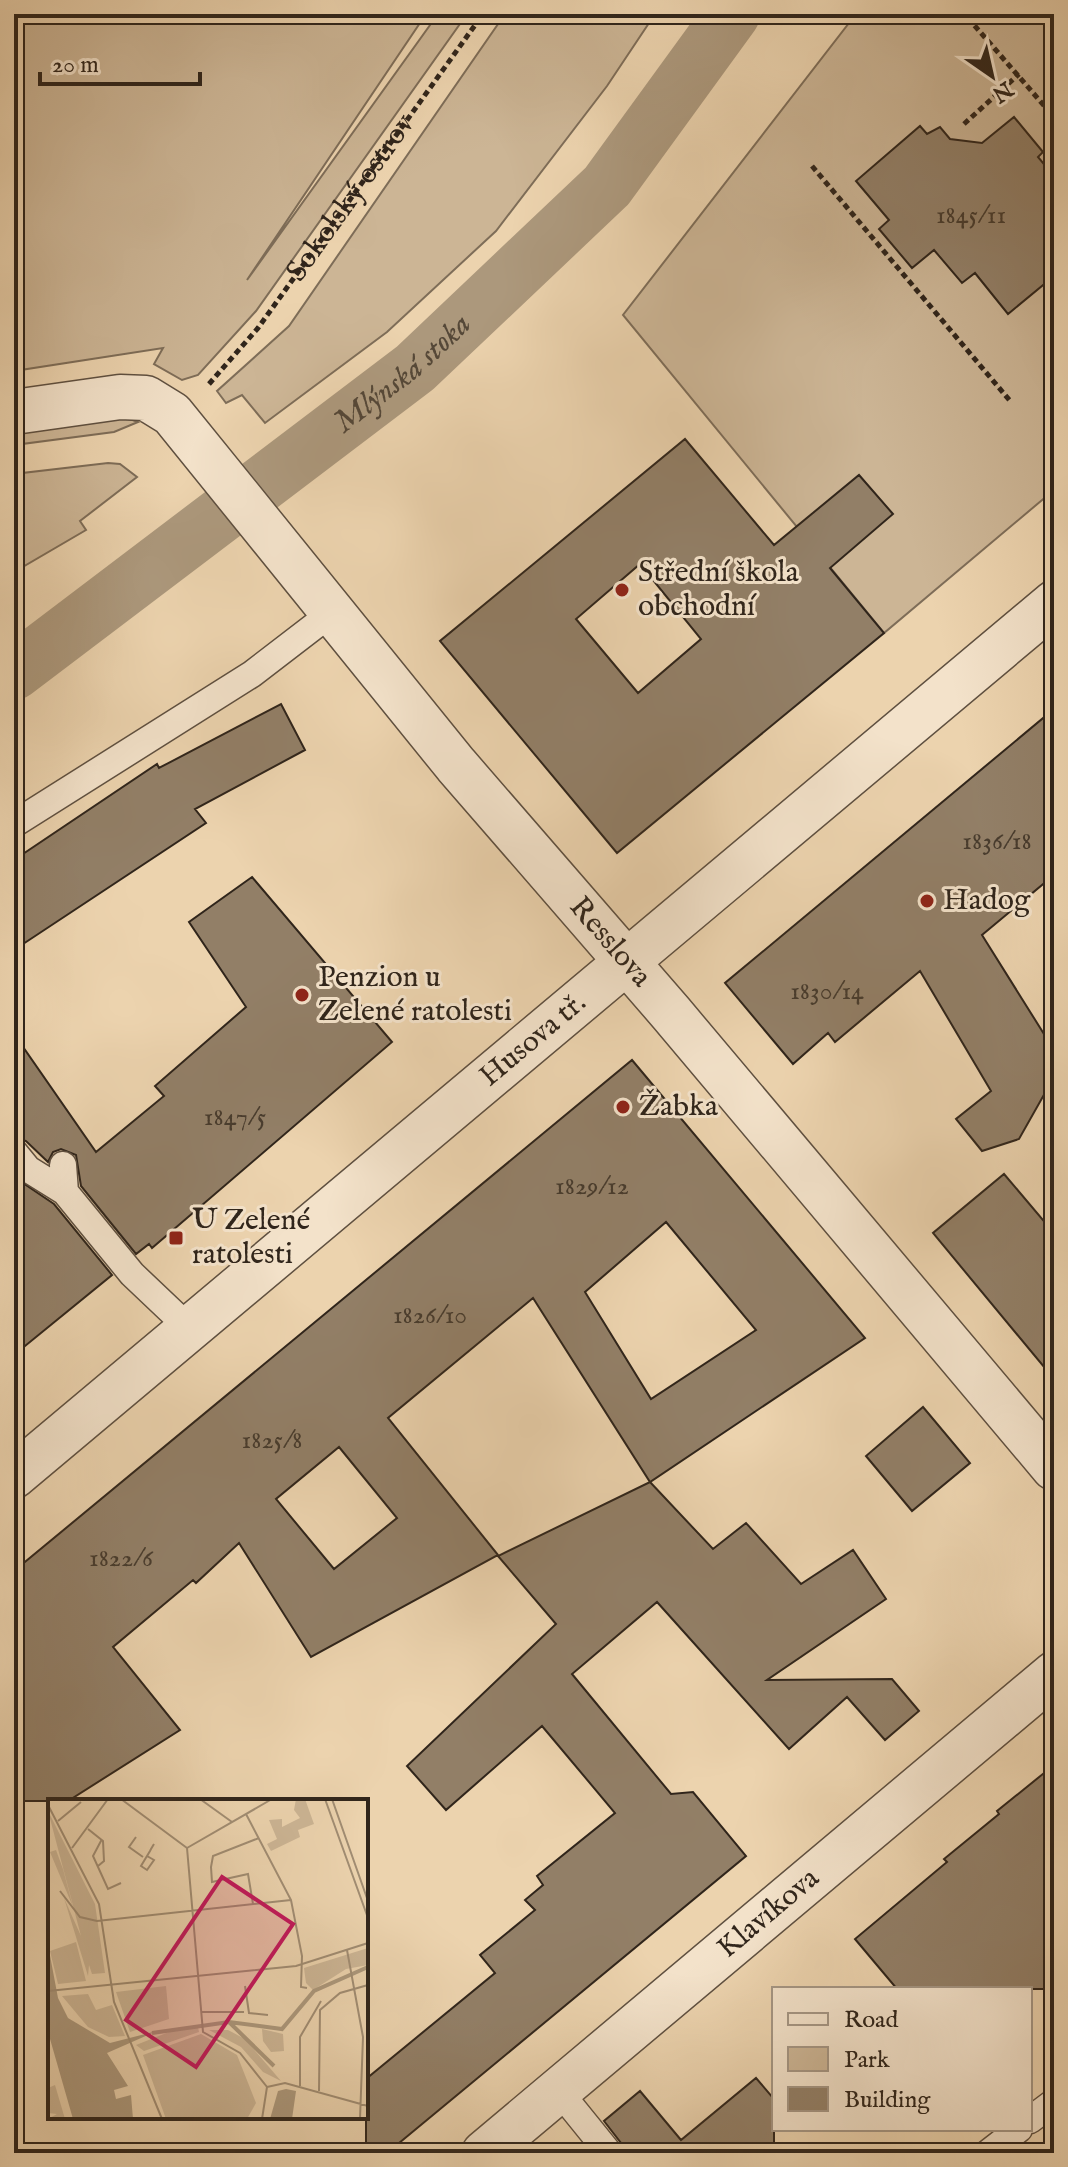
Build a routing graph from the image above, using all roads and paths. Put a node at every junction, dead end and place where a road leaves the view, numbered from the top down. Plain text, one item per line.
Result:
1 (483, 14) edge
2 (968, 18) dead end
3 (1019, 74) junction
4 (1054, 117) edge
5 (964, 124) dead end
6 (812, 166) dead end
7 (213, 380) dead end
8 (1011, 402) dead end
9 (14, 412) edge
10 (1054, 603) edge
11 (334, 611) junction
12 (14, 824) edge
13 (627, 964) junction
14 (14, 1152) edge
15 (63, 1165) dead end
16 (65, 1192) junction
17 (191, 1330) junction
18 (1054, 1468) edge
19 (14, 1476) edge
20 (1054, 1674) edge
21 (558, 2090) junction
22 (1054, 2102) edge
23 (1032, 2118) edge
24 (1016, 2131) edge
25 (484, 2153) edge
26 (609, 2153) edge
27 (988, 2153) edge

1 - 7 path, Sokolský ostrov
2 - 3 path
3 - 4 path
3 - 5 path
6 - 8 path
9 - 11 street, Resslova
10 - 13 street, Husova tř.
11 - 12 lane
11 - 13 street, Resslova
13 - 17 street, Husova tř.
13 - 18 street, Resslova
14 - 16 lane
15 - 16 lane
16 - 17 lane
17 - 19 street, Husova tř.
20 - 21 street, Klavíkova
21 - 25 street, Klavíkova
21 - 26 lane
22 - 23 lane
24 - 27 lane

